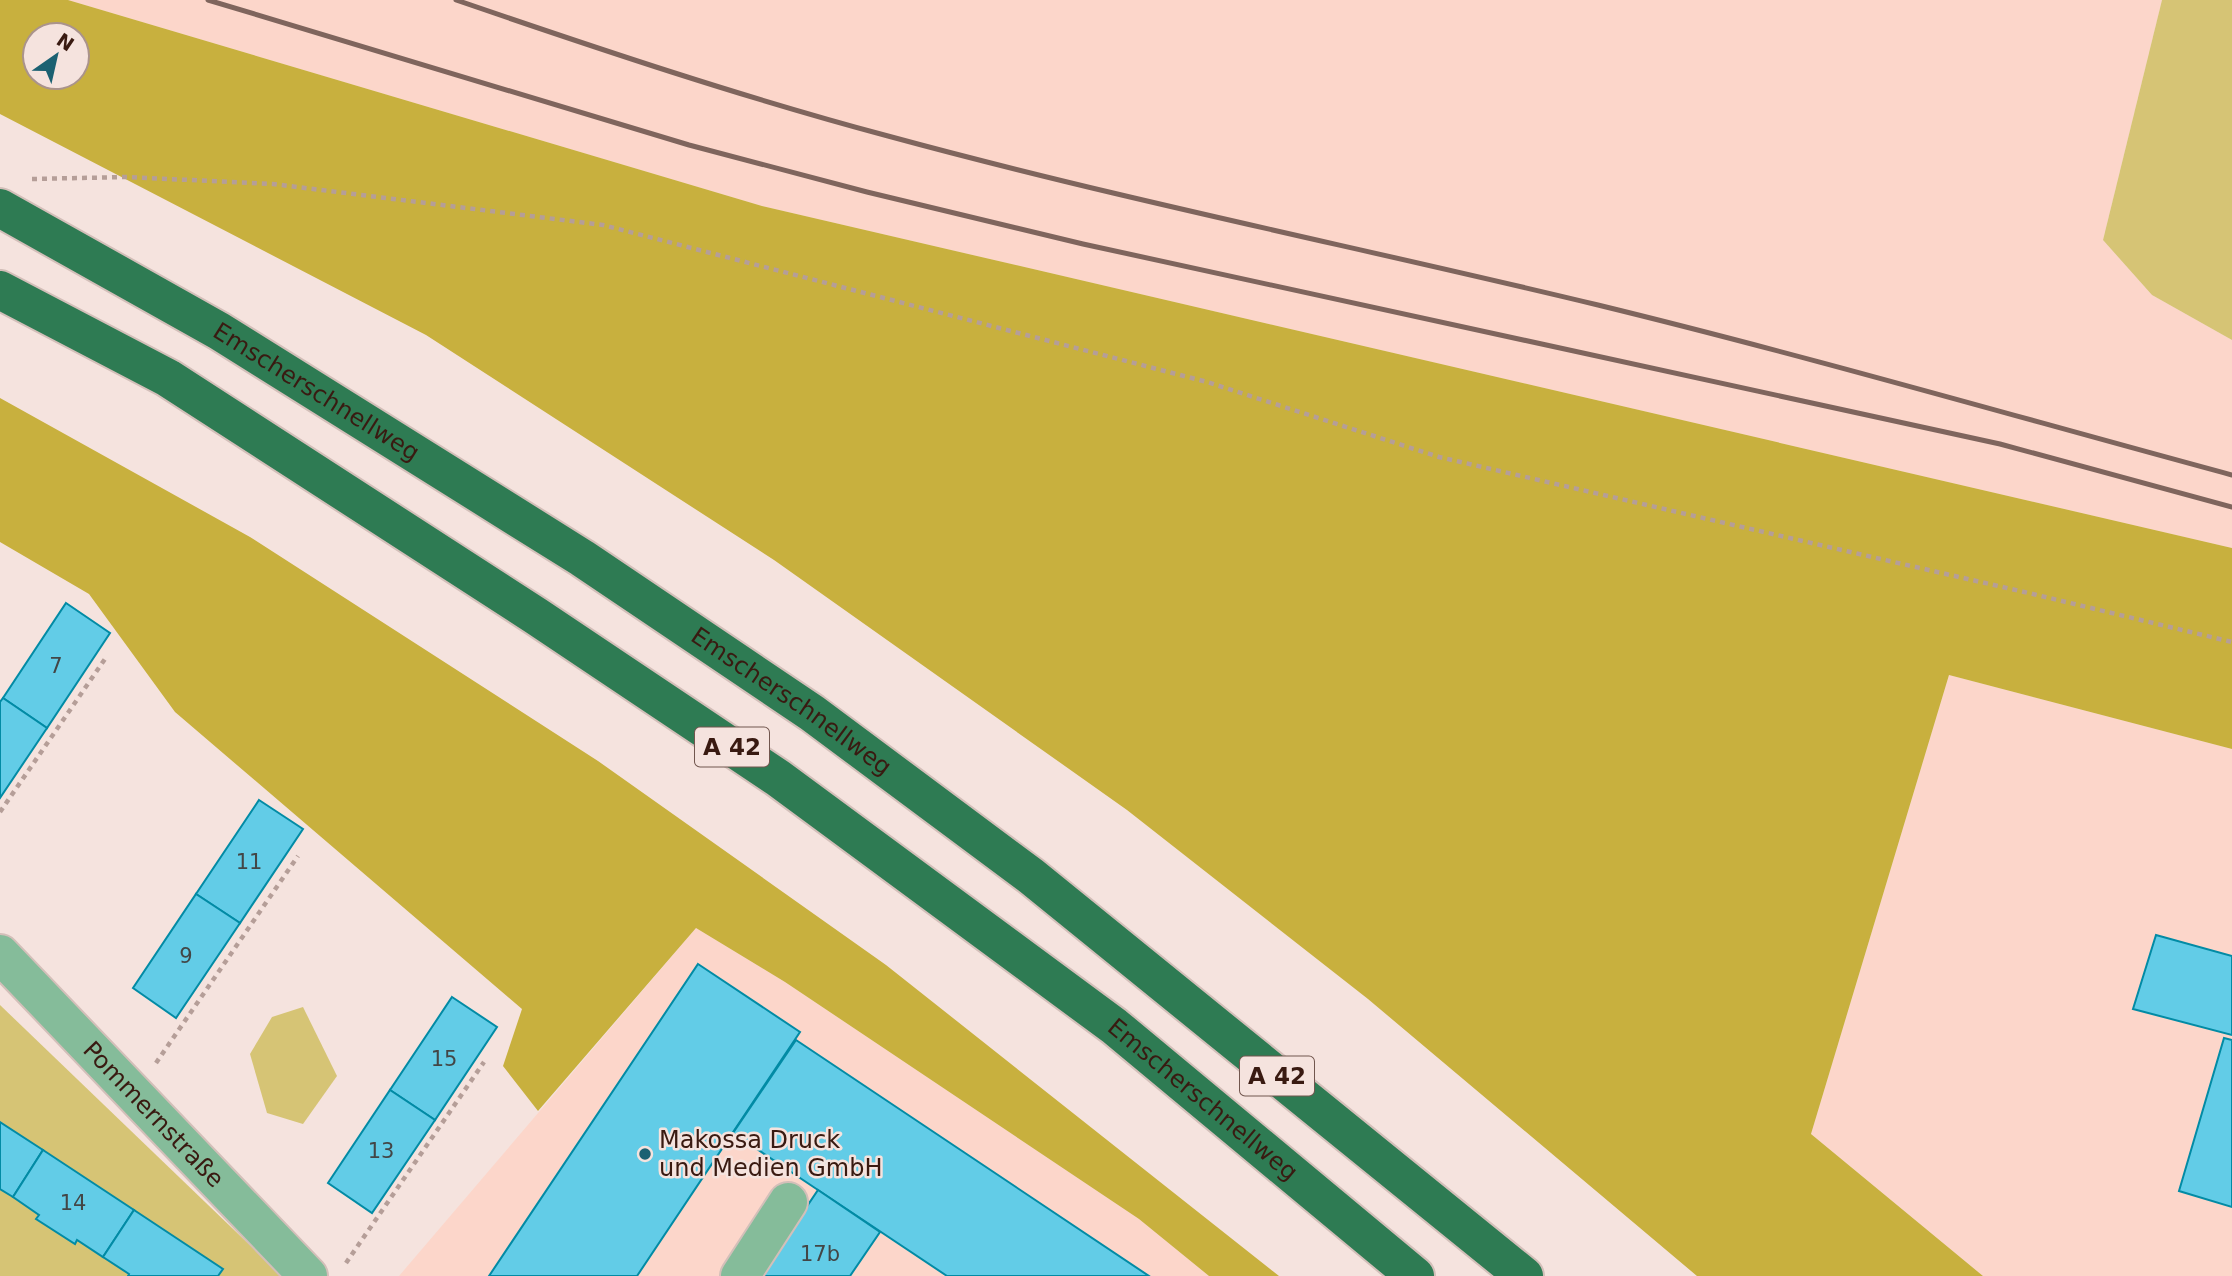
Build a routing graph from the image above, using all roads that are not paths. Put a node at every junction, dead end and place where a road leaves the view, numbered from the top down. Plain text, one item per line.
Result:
1 (0, 208) edge
2 (0, 290) edge
3 (0, 954) edge
4 (788, 1202) dead end
5 (286, 1268) edge
6 (740, 1276) edge
7 (1415, 1276) edge
8 (1524, 1276) edge

1 - 8 highway, Emscherschnellweg / A 42
2 - 7 highway, Emscherschnellweg / A 42
3 - 5 street, Pommernstraße
4 - 6 street

